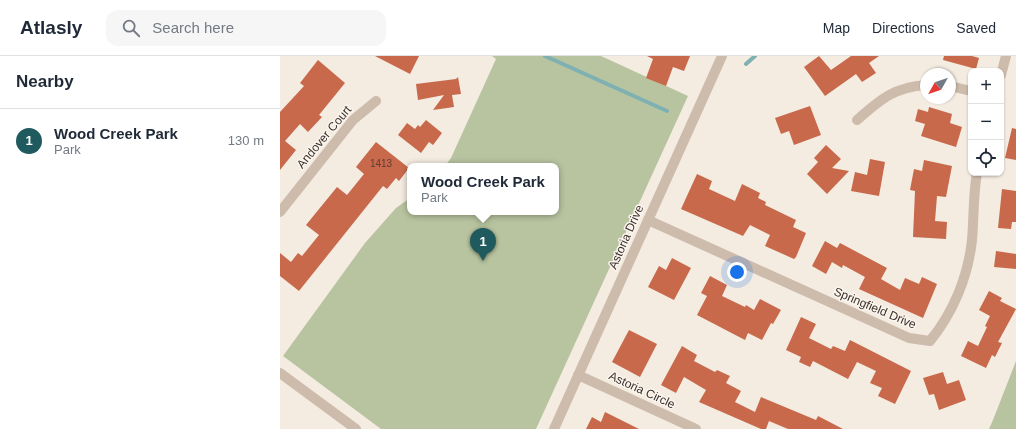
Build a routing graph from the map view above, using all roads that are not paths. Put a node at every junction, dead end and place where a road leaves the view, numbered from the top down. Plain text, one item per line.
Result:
1 (722, 56) edge
2 (1006, 56) edge
3 (1003, 68) edge
4 (920, 85) edge
5 (956, 87) edge
6 (968, 90) edge
7 (376, 101) dead end
8 (857, 120) dead end
9 (976, 176) edge
10 (280, 212) edge
11 (648, 220) junction
12 (280, 373) edge
13 (578, 375) junction
14 (356, 429) edge
15 (554, 429) edge
16 (696, 429) edge

1 - 11 street, Astoria Drive
2 - 3 street
4 - 8 street
5 - 6 street
7 - 10 street, Andover Court
9 - 11 street, Springfield Drive
11 - 13 street, Astoria Drive
12 - 14 street
13 - 15 street, Astoria Drive
13 - 16 street, Astoria Circle

